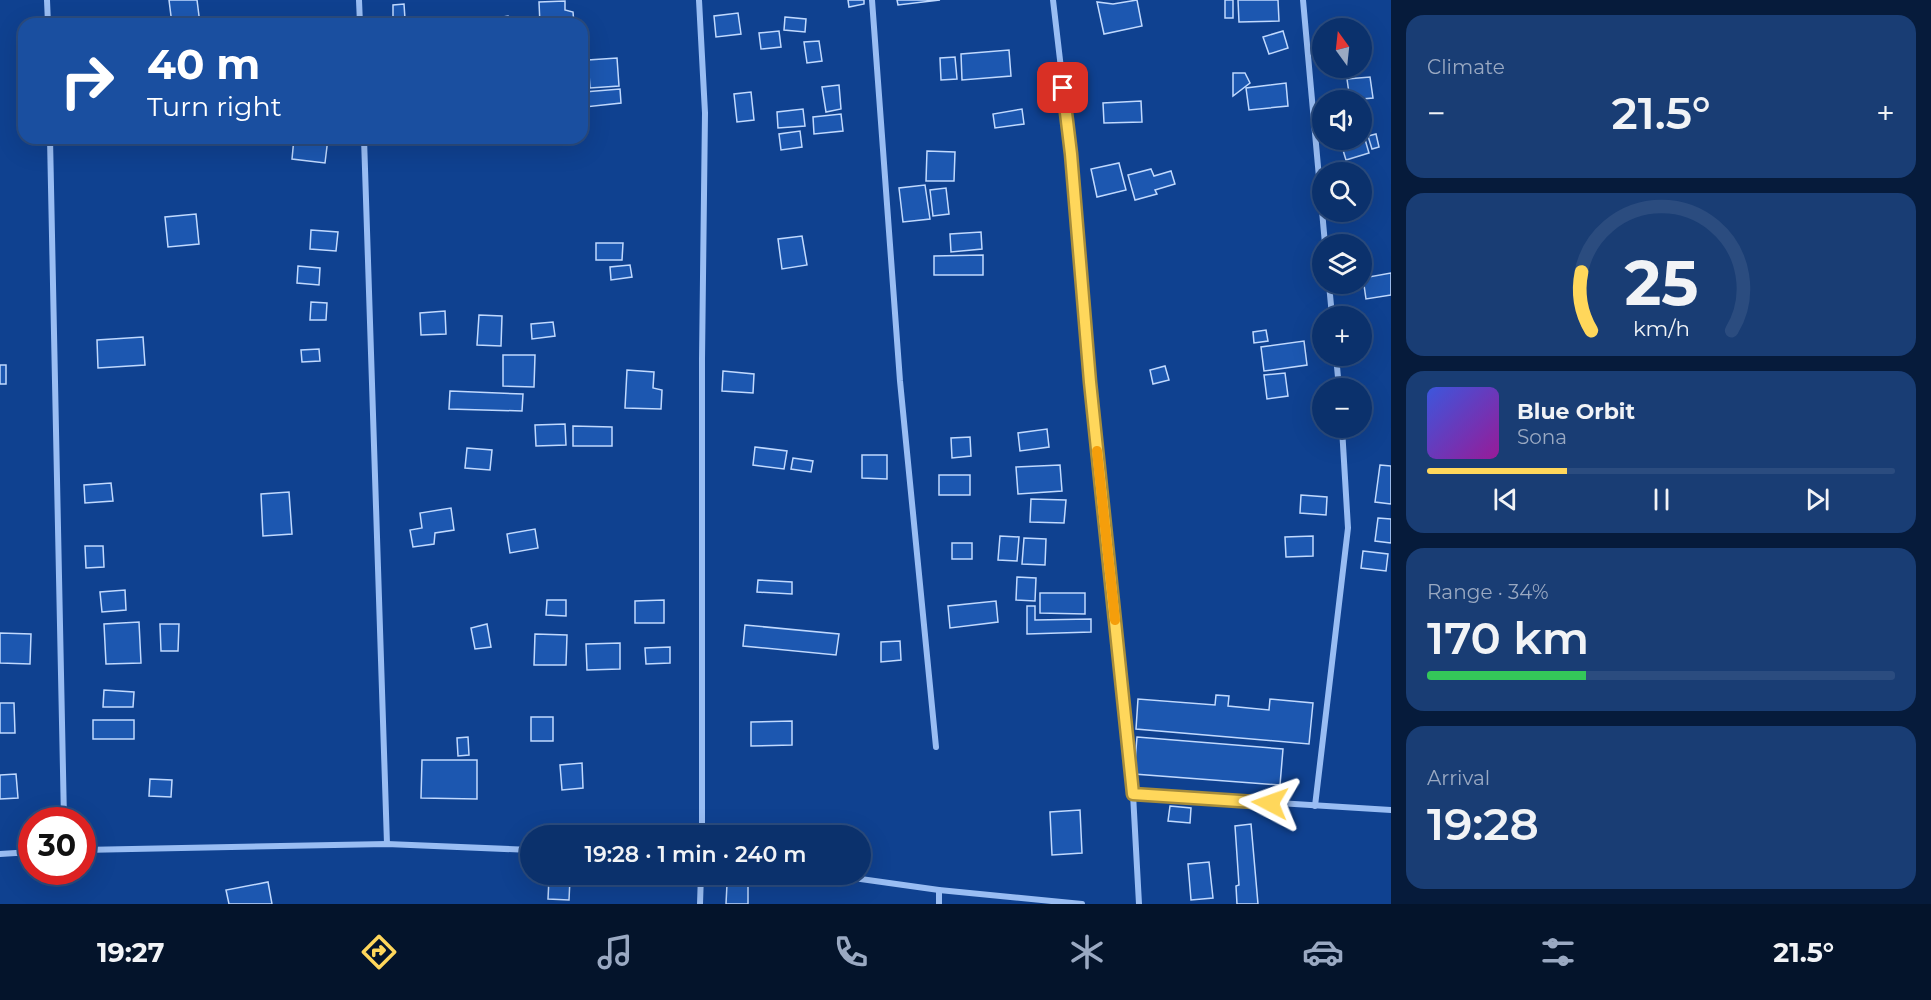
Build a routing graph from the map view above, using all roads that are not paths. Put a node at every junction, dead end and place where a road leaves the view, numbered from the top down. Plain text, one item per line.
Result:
1 (47, 0) edge
2 (359, 0) edge
3 (699, 0) edge
4 (872, 0) edge
5 (1053, 0) edge
6 (1303, 0) edge
7 (48, 18) edge
8 (360, 18) edge
9 (50, 144) edge
10 (364, 144) edge
11 (1324, 234) edge
12 (1343, 438) edge
13 (936, 747) dead end
14 (1133, 794) junction
15 (1316, 806) junction
16 (64, 807) edge
17 (1391, 810) edge
18 (702, 825) edge
19 (387, 844) junction
20 (96, 850) edge
21 (520, 850) edge
22 (18, 853) edge
23 (0, 854) edge
24 (871, 880) edge
25 (701, 885) edge
26 (939, 890) junction
27 (700, 904) edge
28 (939, 904) edge
29 (1082, 904) edge
30 (1139, 904) edge

1 - 7 street
2 - 8 street
3 - 18 street
4 - 13 street
5 - 14 street
6 - 11 street
9 - 16 street
10 - 19 street
12 - 15 street
14 - 15 street
14 - 30 street
15 - 17 street
19 - 20 street
19 - 21 street
22 - 23 street
24 - 26 street
25 - 27 street
26 - 28 street
26 - 29 street

